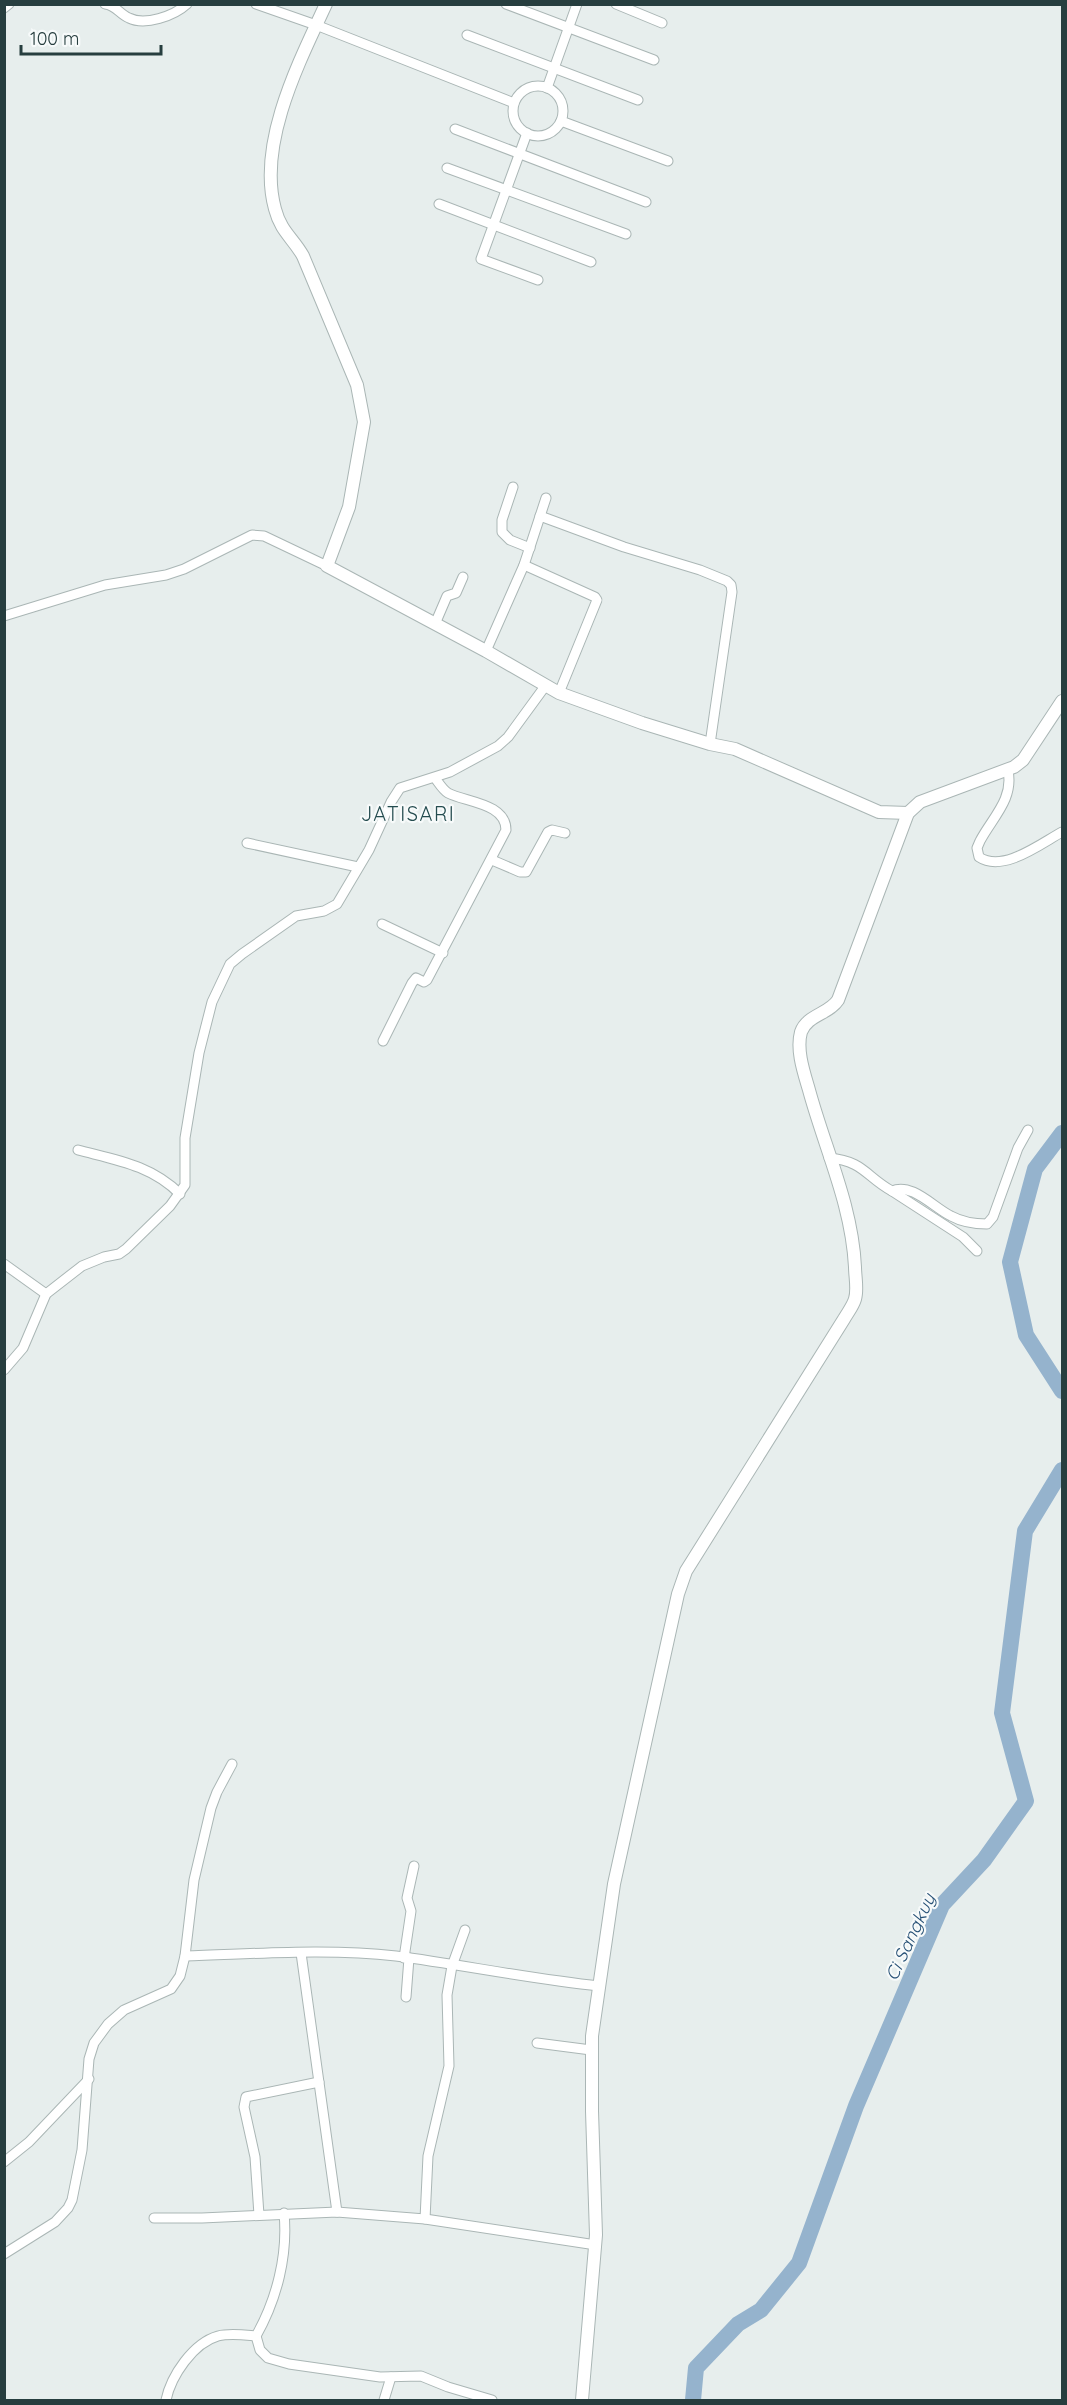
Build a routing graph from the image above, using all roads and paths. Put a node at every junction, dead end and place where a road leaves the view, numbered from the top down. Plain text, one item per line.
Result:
1 (9, 4) edge
2 (105, 4) edge
3 (187, 4) edge
4 (256, 4) edge
5 (326, 4) edge
6 (506, 4) edge
7 (577, 4) edge
8 (616, 4) edge
9 (4, 8) edge
10 (662, 23) dead end
11 (316, 25) junction
12 (569, 28) junction
13 (467, 34) dead end
14 (654, 60) dead end
15 (555, 67) junction
16 (547, 88) junction
17 (638, 100) dead end
18 (514, 103) junction
19 (561, 121) junction
20 (455, 129) dead end
21 (527, 133) junction
22 (519, 154) junction
23 (668, 162) dead end
24 (447, 168) dead end
25 (506, 189) junction
26 (646, 202) dead end
27 (438, 204) dead end
28 (493, 225) junction
29 (626, 234) dead end
30 (591, 262) dead end
31 (538, 280) dead end
32 (513, 487) dead end
33 (546, 498) dead end
34 (540, 516) junction
35 (530, 548) junction
36 (524, 565) junction
37 (327, 566) junction
38 (463, 577) dead end
39 (4, 616) edge
40 (435, 624) junction
41 (486, 651) junction
42 (546, 685) junction
43 (559, 693) junction
44 (1062, 701) edge
45 (710, 744) junction
46 (1008, 771) junction
47 (435, 778) junction
48 (908, 813) junction
49 (1062, 832) edge
50 (565, 833) dead end
51 (247, 843) dead end
52 (492, 860) junction
53 (358, 867) junction
54 (382, 924) dead end
55 (442, 953) junction
56 (383, 1041) dead end
57 (1028, 1130) dead end
58 (78, 1150) dead end
59 (829, 1158) junction
60 (892, 1191) junction
61 (180, 1194) junction
62 (978, 1251) dead end
63 (4, 1264) edge
64 (46, 1294) junction
65 (4, 1370) edge
66 (232, 1764) dead end
67 (414, 1866) dead end
68 (465, 1930) dead end
69 (301, 1953) junction
70 (185, 1956) junction
71 (407, 1958) junction
72 (452, 1966) junction
73 (599, 1986) junction
74 (406, 1996) dead end
75 (537, 2043) dead end
76 (591, 2050) junction
77 (88, 2079) junction
78 (319, 2082) junction
79 (4, 2162) edge
80 (337, 2211) junction
81 (284, 2213) junction
82 (259, 2215) junction
83 (154, 2218) dead end
84 (425, 2219) junction
85 (596, 2245) junction
86 (4, 2254) edge
87 (256, 2336) junction
88 (391, 2378) junction
89 (166, 2400) edge
90 (384, 2400) edge
91 (492, 2400) edge
92 (582, 2400) edge

1 - 9 street
2 - 3 street
4 - 11 street
5 - 11 street
6 - 12 street
7 - 12 street
8 - 10 street
11 - 18 street
11 - 37 street
12 - 14 street
12 - 15 street
13 - 15 street
15 - 16 street
15 - 17 street
16 - 18 street
16 - 19 street
18 - 21 street
19 - 21 street
19 - 23 street
20 - 22 street
21 - 22 street
22 - 25 street
22 - 26 street
24 - 25 street
25 - 28 street
25 - 29 street
27 - 28 street
28 - 30 street
28 - 31 street
32 - 35 street
33 - 34 street
34 - 35 street
34 - 45 street
35 - 36 street
36 - 41 street
36 - 43 street
37 - 39 street
37 - 40 street
38 - 40 street
40 - 41 street
41 - 42 street
42 - 43 street
42 - 47 street
43 - 45 street
44 - 46 street
45 - 48 street
46 - 48 street
46 - 49 street
47 - 52 street
47 - 53 street
48 - 59 street
50 - 52 street
51 - 53 street
52 - 55 street
53 - 61 street
54 - 55 street
55 - 56 street
57 - 60 street
58 - 61 street
59 - 60 street
59 - 73 street
60 - 62 street
61 - 64 street
63 - 64 street
64 - 65 street
66 - 70 street
67 - 71 street
68 - 72 street
69 - 70 street
69 - 71 street
69 - 78 street
70 - 77 street
71 - 72 street
71 - 74 street
72 - 73 street
72 - 84 street
73 - 76 street
75 - 76 street
76 - 85 street
77 - 79 street
77 - 86 street
78 - 80 street
78 - 82 street
80 - 81 street
80 - 84 street
81 - 82 street
81 - 87 street
82 - 83 street
84 - 85 street
85 - 92 street
87 - 88 street
87 - 89 street
88 - 90 street
88 - 91 street

